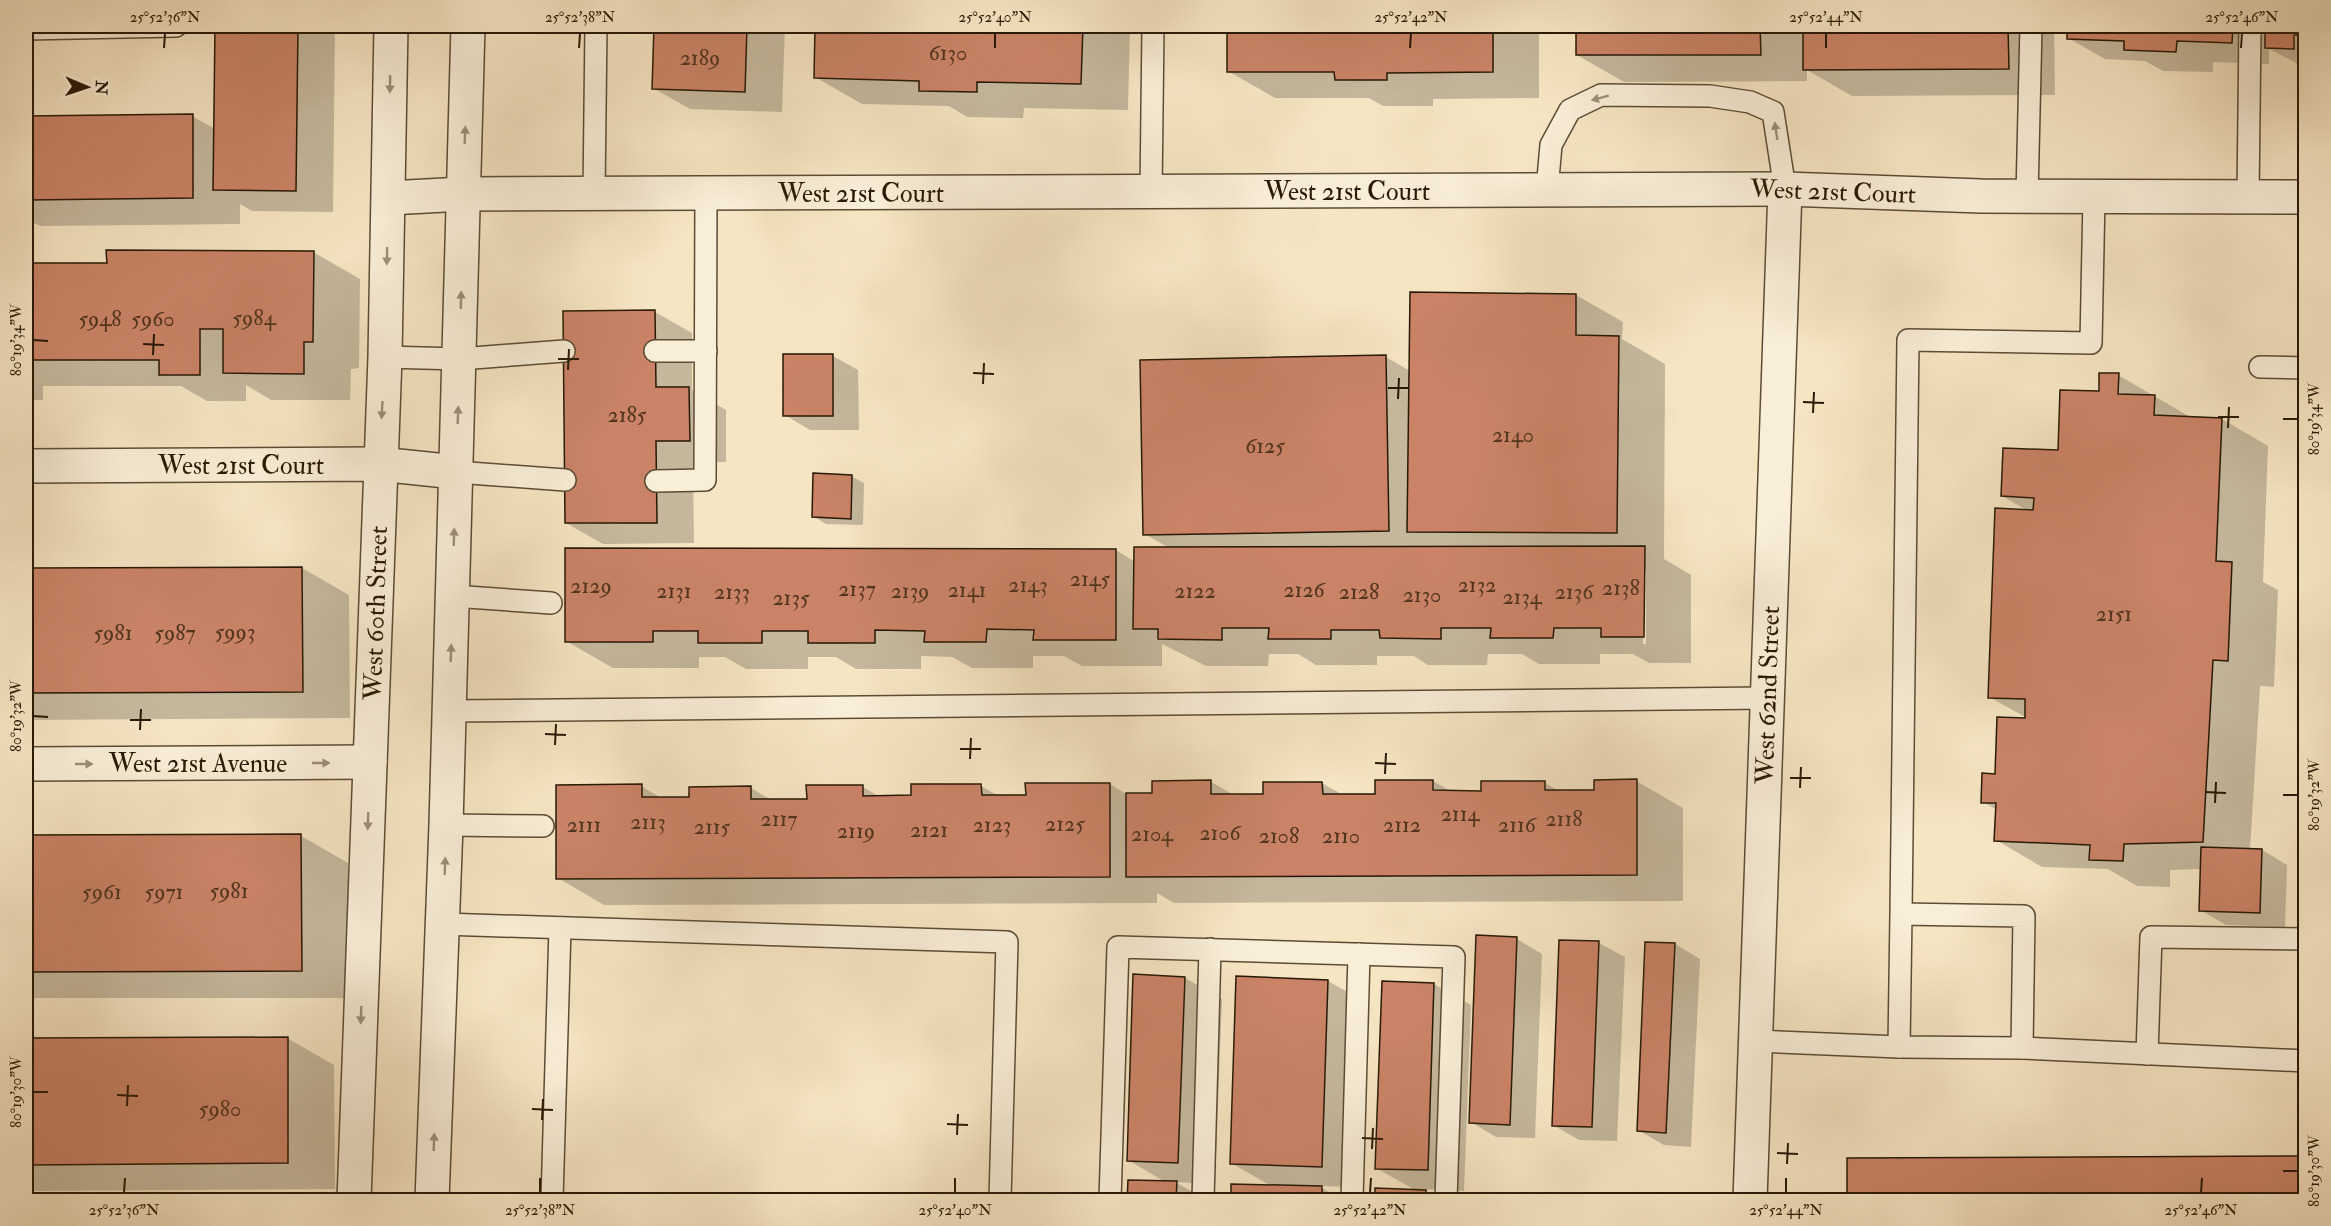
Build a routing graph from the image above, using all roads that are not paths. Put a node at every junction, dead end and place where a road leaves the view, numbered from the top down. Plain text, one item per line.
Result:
1 (176, 26) edge
2 (391, 26) edge
3 (468, 26) edge
4 (596, 26) edge
5 (1153, 26) edge
6 (2031, 26) edge
7 (2250, 26) edge
8 (26, 29) edge
9 (1785, 189) junction
10 (1547, 190) junction
11 (1151, 192) junction
12 (463, 194) junction
13 (594, 194) junction
14 (706, 194) junction
15 (2027, 196) junction
16 (2306, 196) edge
17 (2094, 197) junction
18 (2248, 197) junction
19 (389, 198) junction
20 (564, 351) dead end
21 (656, 351) dead end
22 (706, 351) junction
23 (385, 357) junction
24 (460, 359) junction
25 (2260, 367) dead end
26 (2306, 368) edge
27 (379, 464) junction
28 (26, 466) edge
29 (456, 472) junction
30 (565, 480) dead end
31 (656, 481) dead end
32 (453, 596) junction
33 (551, 603) dead end
34 (1767, 698) junction
35 (448, 711) junction
36 (370, 762) junction
37 (26, 764) edge
38 (446, 825) junction
39 (543, 826) dead end
40 (1901, 914) junction
41 (442, 924) junction
42 (560, 928) junction
43 (2306, 939) edge
44 (1210, 949) junction
45 (1359, 954) junction
46 (1756, 1041) junction
47 (1899, 1047) junction
48 (2022, 1048) junction
49 (2147, 1054) junction
50 (2306, 1061) edge
51 (354, 1200) edge
52 (432, 1200) edge
53 (552, 1200) edge
54 (1000, 1200) edge
55 (1110, 1200) edge
56 (1203, 1200) edge
57 (1352, 1200) edge
58 (1446, 1200) edge
59 (1750, 1200) edge

1 - 8 lane
2 -> 19 street, West 60th Street
12 -> 3 street
4 - 13 lane
5 - 11 lane
6 - 15 lane
7 - 18 lane
9 - 10 street, West 21st Court
9 -> 10 lane
9 - 15 street, West 21st Court
9 - 34 street, West 62nd Street
10 - 11 street, West 21st Court
11 - 14 street, West 21st Court
12 - 13 street, West 21st Court
12 - 19 street, West 21st Court
24 -> 12 street
13 - 14 street, West 21st Court
14 - 22 lane
15 - 17 street, West 21st Court
16 - 18 street, West 21st Court
17 - 18 street, West 21st Court
17 - 40 lane
19 -> 23 street, West 60th Street
20 - 24 lane
21 - 22 lane
22 - 31 lane
23 - 24 lane
23 -> 27 street, West 60th Street
29 -> 24 street
25 - 26 lane
27 - 28 street, West 21st Court
27 - 29 street, West 21st Court
27 - 36 street, West 60th Street
29 - 30 lane
32 -> 29 street
32 - 33 lane
35 -> 32 street
34 - 35 lane
34 - 46 street, West 62nd Street
35 - 38 street
37 -> 36 street, West 21st Avenue
36 -> 51 street, West 60th Street
38 - 39 lane
41 -> 38 street
40 - 47 lane
40 - 48 lane
41 - 42 lane
52 -> 41 street
42 - 53 lane
42 - 54 lane
43 - 49 lane
44 - 45 lane
44 - 55 lane
44 - 56 lane
45 - 57 lane
45 - 58 lane
46 - 47 lane
46 - 59 street, West 62nd Street
47 - 48 lane
48 - 49 lane
49 - 50 lane

